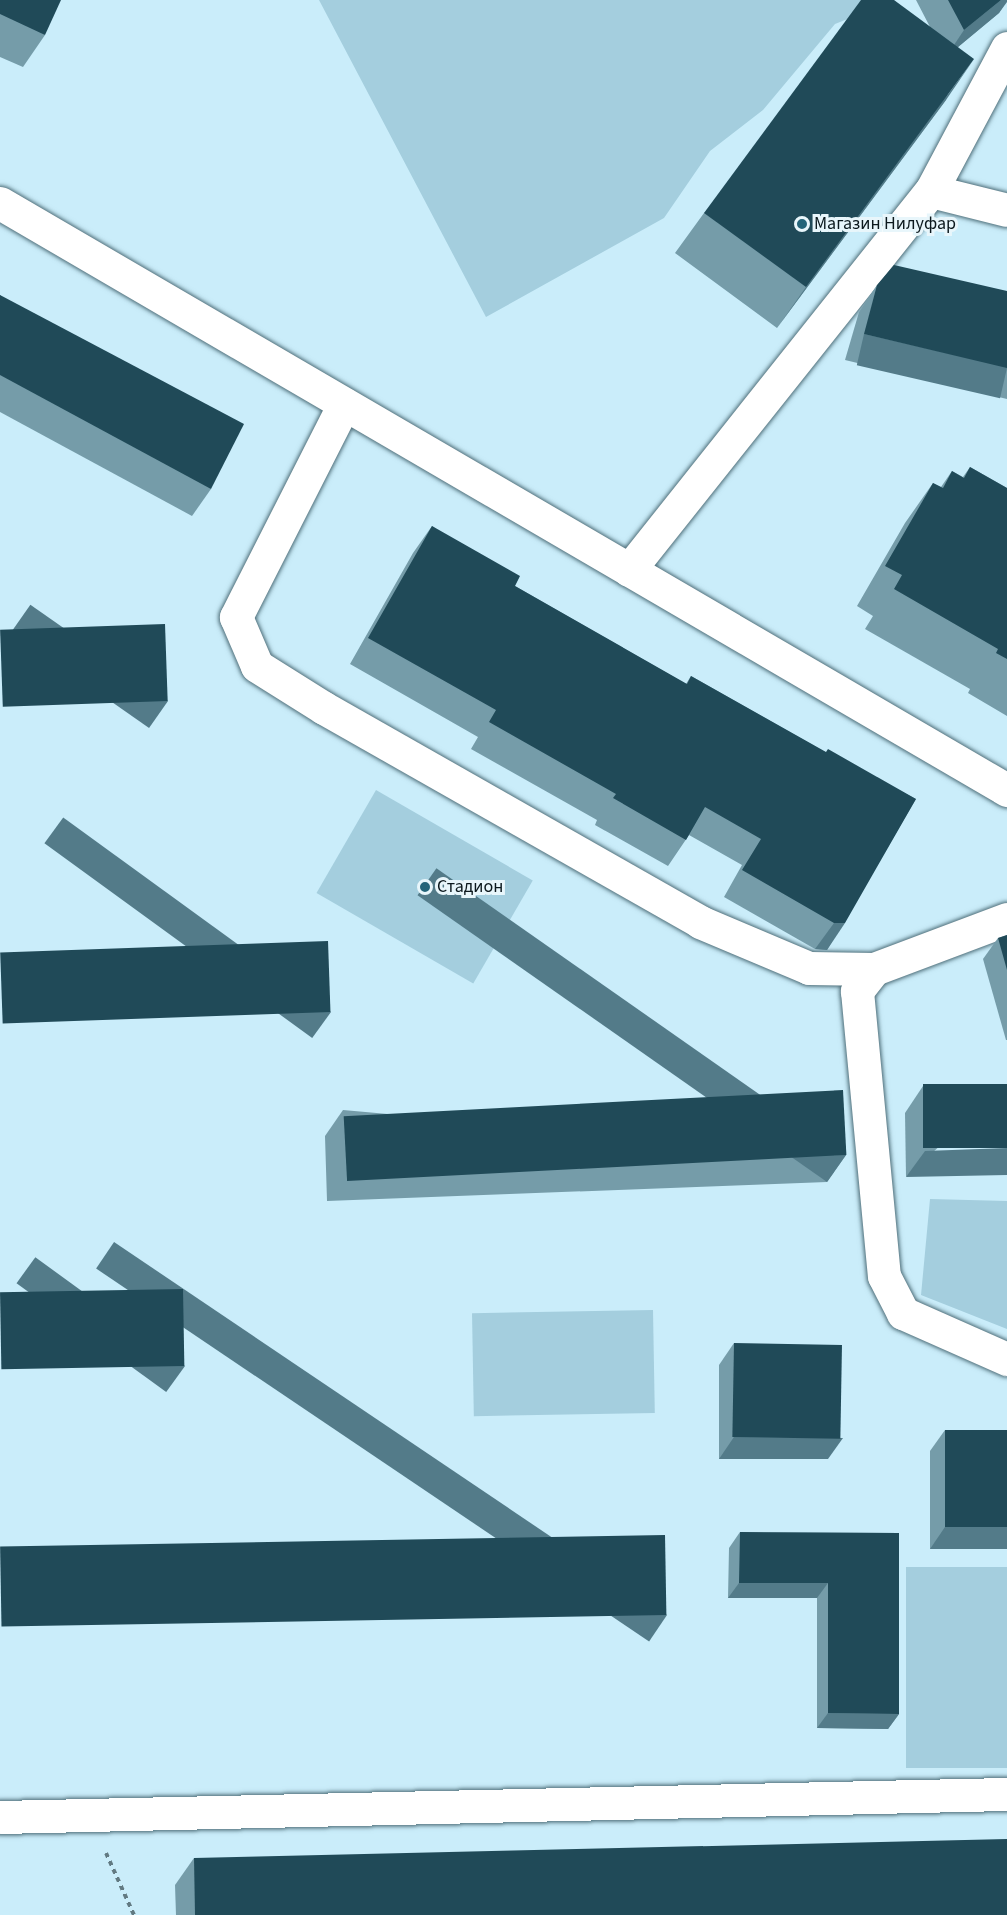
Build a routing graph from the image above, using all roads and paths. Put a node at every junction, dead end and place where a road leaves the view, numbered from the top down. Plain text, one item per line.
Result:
1 (1007, 48) edge
2 (931, 191) junction
3 (0, 203) edge
4 (1007, 210) edge
5 (344, 404) junction
6 (629, 570) junction
7 (1007, 790) edge
8 (1007, 919) edge
9 (874, 969) junction
10 (1007, 1359) edge
11 (1007, 1794) edge
12 (89, 1816) junction
13 (0, 1817) edge
14 (134, 1915) edge

1 - 2 street
2 - 4 street
2 - 6 street
3 - 5 street
5 - 6 street
5 - 9 street
6 - 7 street
8 - 9 street
9 - 10 street
11 - 12 street
12 - 13 street
12 - 14 path

